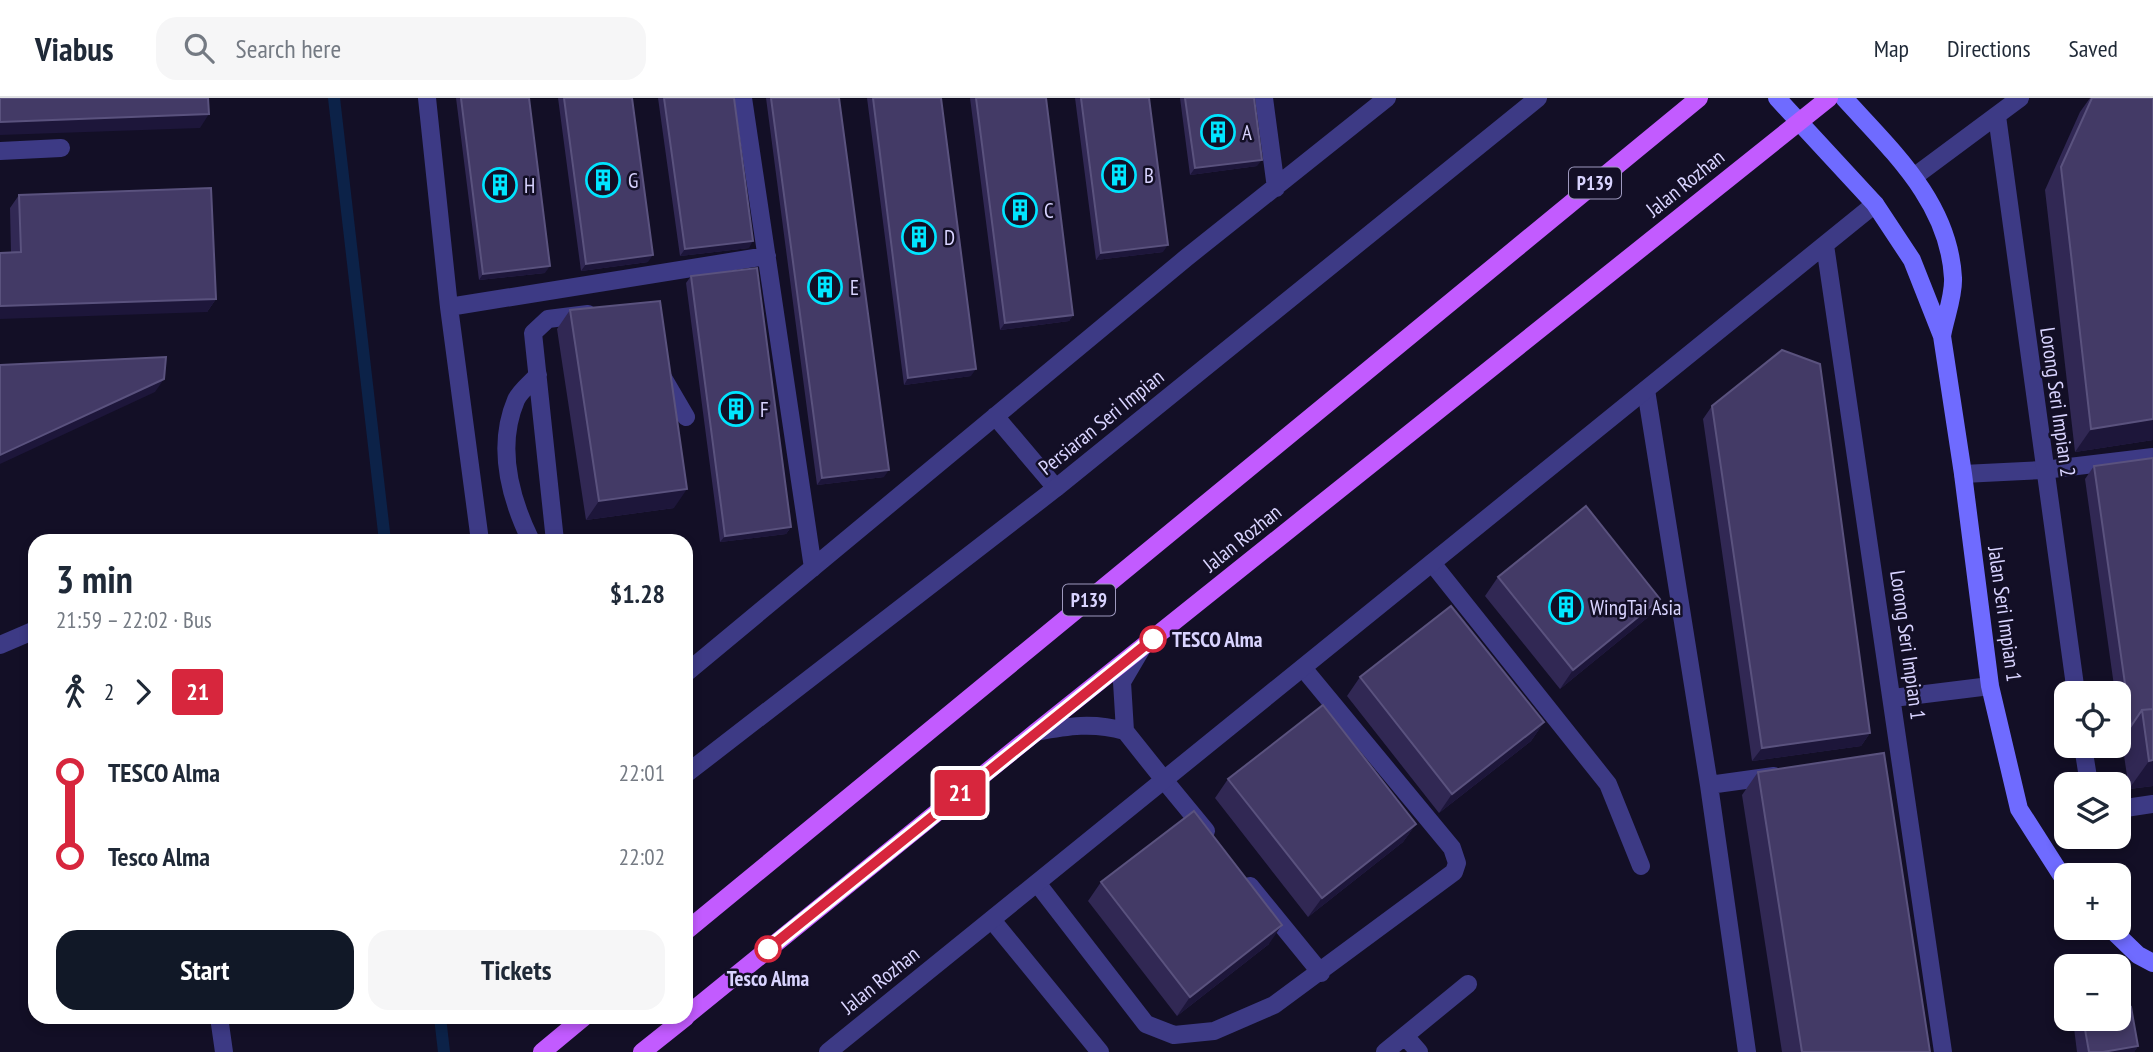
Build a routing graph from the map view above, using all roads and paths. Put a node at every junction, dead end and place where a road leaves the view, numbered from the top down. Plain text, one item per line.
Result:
1 (427, 98) edge
2 (743, 98) edge
3 (1264, 98) edge
4 (1387, 98) edge
5 (1538, 98) edge
6 (1699, 98) edge
7 (1777, 98) edge
8 (1829, 98) edge
9 (1844, 98) edge
10 (2020, 98) edge
11 (1997, 116) junction
12 (1798, 122) junction
13 (61, 148) dead end
14 (0, 151) edge
15 (1915, 176) junction
16 (1276, 188) junction
17 (1875, 204) junction
18 (1825, 245) junction
19 (767, 256) junction
20 (449, 307) junction
21 (601, 312) edge
22 (1942, 336) junction
23 (659, 355) edge
24 (538, 375) junction
25 (1646, 390) junction
26 (995, 416) junction
27 (686, 417) dead end
28 (2153, 457) edge
29 (2044, 470) junction
30 (1963, 474) junction
31 (1056, 488) junction
32 (479, 534) edge
33 (528, 534) edge
34 (554, 534) edge
35 (1432, 563) junction
36 (813, 568) junction
37 (28, 633) edge
38 (0, 645) edge
39 (1142, 648) junction
40 (693, 667) edge
41 (1303, 668) junction
42 (2074, 681) edge
43 (1990, 686) junction
44 (1893, 698) junction
45 (1125, 731) junction
46 (1036, 732) junction
47 (693, 769) edge
48 (1791, 774) edge
49 (1164, 780) junction
50 (1709, 785) junction
51 (2153, 804) edge
52 (2131, 807) edge
53 (1216, 844) edge
54 (2054, 864) edge
55 (1642, 866) dead end
56 (1243, 876) edge
57 (1037, 883) junction
58 (992, 919) junction
59 (693, 925) edge
60 (2122, 940) edge
61 (2153, 963) edge
62 (1321, 973) junction
63 (1468, 984) dead end
64 (693, 1011) edge
65 (220, 1024) edge
66 (576, 1024) edge
67 (677, 1024) edge
68 (1405, 1036) junction
69 (224, 1052) edge
70 (542, 1052) edge
71 (642, 1052) edge
72 (828, 1052) edge
73 (1100, 1052) edge
74 (1385, 1052) edge
75 (1419, 1052) edge
76 (1747, 1052) edge
77 (1942, 1052) edge

1 - 20 street
2 - 19 street
3 - 16 street
4 - 16 street
5 - 31 street, Persiaran Seri Impian
6 - 59 main road, P139
7 - 12 street, Jalan Seri Impian 1
8 - 12 main road, Jalan Rozhan
9 - 15 street, Jalan Seri Impian 1
10 - 11 street
11 - 15 street
11 - 29 street, Lorong Seri Impian 2
12 - 17 street, Jalan Seri Impian 1
12 - 39 main road, Jalan Rozhan
13 - 14 street
15 - 22 street, Jalan Seri Impian 1
16 - 26 street
17 - 18 street, Jalan Rozhan
17 - 22 street, Jalan Seri Impian 1
18 - 25 street, Jalan Rozhan
18 - 44 street, Lorong Seri Impian 1
19 - 20 street
19 - 36 street
20 - 32 street
21 - 24 street
22 - 30 street, Jalan Seri Impian 1
23 - 27 street
24 - 33 street
24 - 34 street
25 - 35 street, Jalan Rozhan
25 - 50 street
26 - 31 street
26 - 36 street
28 - 29 street
29 - 30 street
29 - 42 street, Lorong Seri Impian 2
30 - 43 street, Jalan Seri Impian 1
31 - 47 street, Persiaran Seri Impian
35 - 41 street, Jalan Rozhan
35 - 55 street
36 - 40 street
37 - 38 street
39 - 45 street
39 - 46 main road, Jalan Rozhan
41 - 49 street, Jalan Rozhan
41 - 62 street
43 - 44 street
43 - 54 street, Jalan Seri Impian 1
44 - 77 street, Lorong Seri Impian 1
45 - 46 street
45 - 49 street
46 - 64 main road, Jalan Rozhan
48 - 50 street
49 - 53 street
49 - 57 street, Jalan Rozhan
50 - 76 street
51 - 52 street
56 - 62 street
57 - 58 street, Jalan Rozhan
57 - 62 street
58 - 72 street, Jalan Rozhan
58 - 73 street
60 - 61 street
63 - 68 street
65 - 69 street
66 - 70 main road
67 - 71 main road, Jalan Rozhan
68 - 74 street
68 - 75 street

